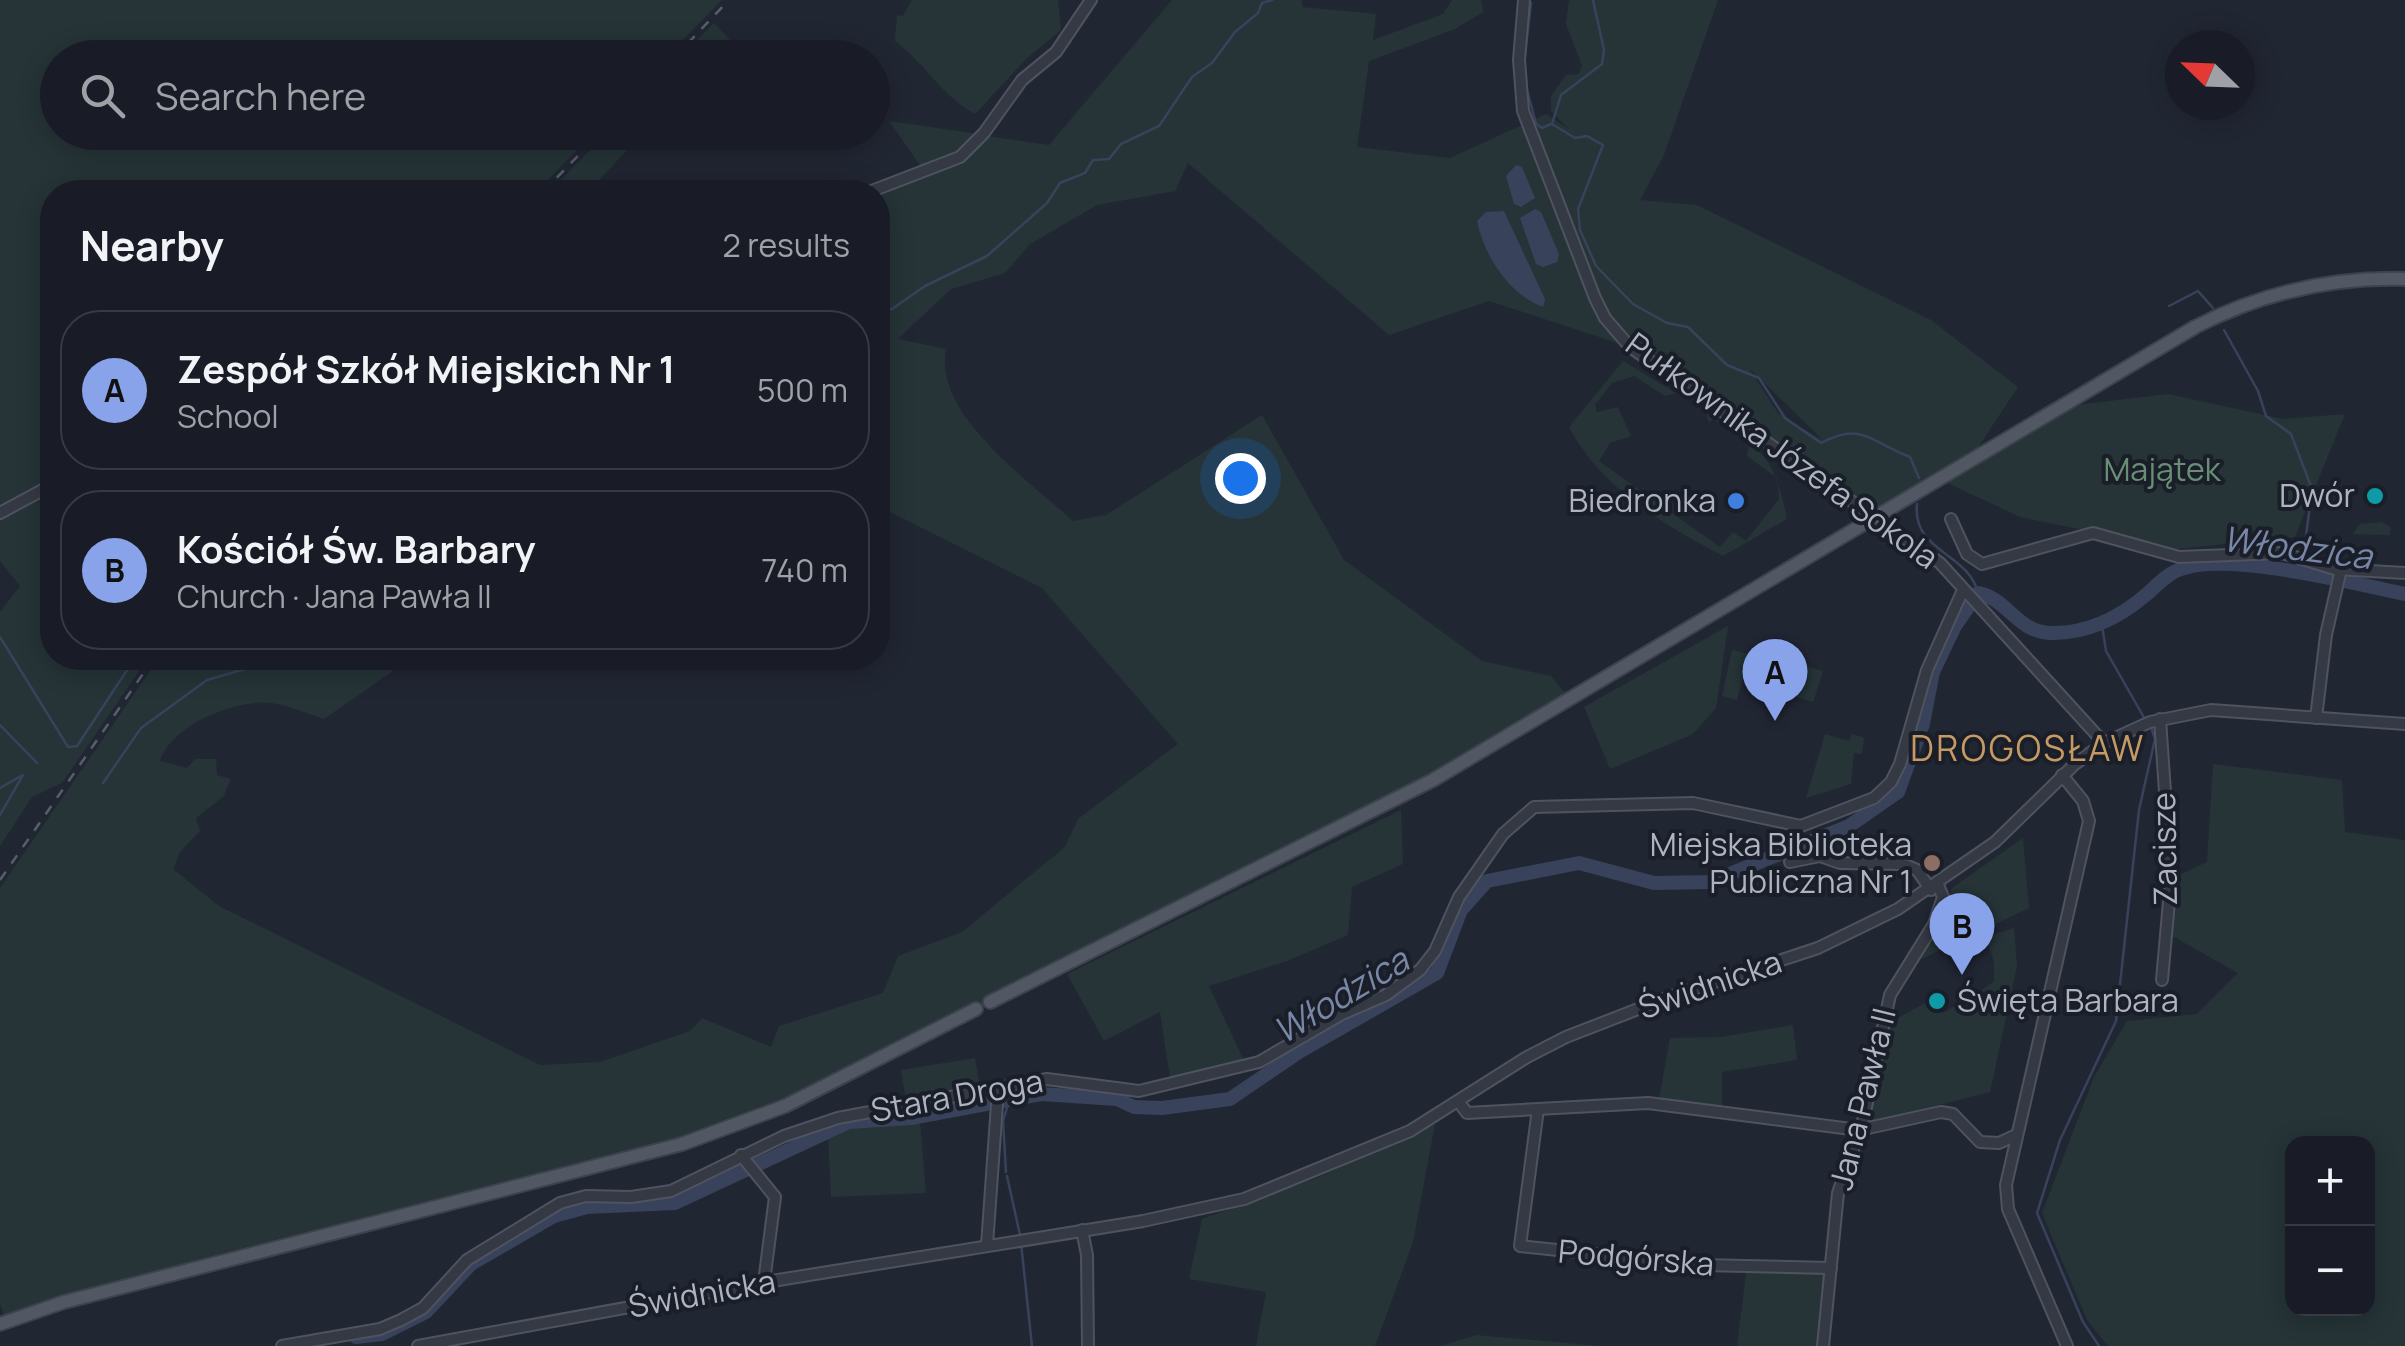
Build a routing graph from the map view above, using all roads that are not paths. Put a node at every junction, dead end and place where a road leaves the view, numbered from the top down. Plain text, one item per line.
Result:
1 (1091, 0) edge
2 (1524, 0) edge
3 (890, 184) edge
4 (2405, 279) edge
5 (40, 491) edge
6 (0, 513) edge
7 (1875, 517) junction
8 (1951, 519) dead end
9 (2405, 573) edge
10 (2339, 576) junction
11 (1966, 593) junction
12 (2316, 718) junction
13 (2151, 721) junction
14 (2405, 724) edge
15 (2104, 742) junction
16 (2062, 775) junction
17 (1790, 862) dead end
18 (1934, 888) junction
19 (2162, 980) dead end
20 (990, 1002) dead end
21 (976, 1009) dead end
22 (998, 1093) junction
23 (1458, 1102) junction
24 (1538, 1109) junction
25 (1859, 1130) junction
26 (2014, 1136) junction
27 (743, 1157) junction
28 (1082, 1230) junction
29 (987, 1245) junction
30 (1831, 1268) junction
31 (764, 1282) junction
32 (0, 1324) edge
33 (282, 1346) edge
34 (418, 1346) edge
35 (1088, 1346) edge
36 (1823, 1346) edge
37 (2067, 1346) edge

1 - 3 street
2 - 7 street, Pułkownika Józefa Sokola
4 - 7 main road
5 - 6 street
7 - 11 street, Pułkownika Józefa Sokola
7 - 20 main road
8 - 10 street
9 - 10 street
10 - 12 street
11 - 15 street, Pułkownika Józefa Sokola
11 - 22 street, Stara Droga
12 - 13 street, Świdnicka
12 - 14 street, Świdnicka
13 - 15 street, Świdnicka
13 - 19 street, Zacisze
15 - 16 street, Świdnicka
16 - 18 street, Świdnicka
16 - 26 street
17 - 18 street
18 - 23 street, Świdnicka
18 - 25 street, Jana Pawła II
21 - 32 main road
22 - 27 street, Stara Droga
22 - 29 street
23 - 24 street
23 - 28 street, Świdnicka
24 - 25 street
24 - 30 street, Podgórska
25 - 26 street
25 - 30 street, Jana Pawła II
26 - 37 street
27 - 31 street
27 - 33 street, Stara Droga
28 - 29 street, Świdnicka
28 - 35 street
29 - 31 street, Świdnicka
30 - 36 street, Jana Pawła II
31 - 34 street, Świdnicka

